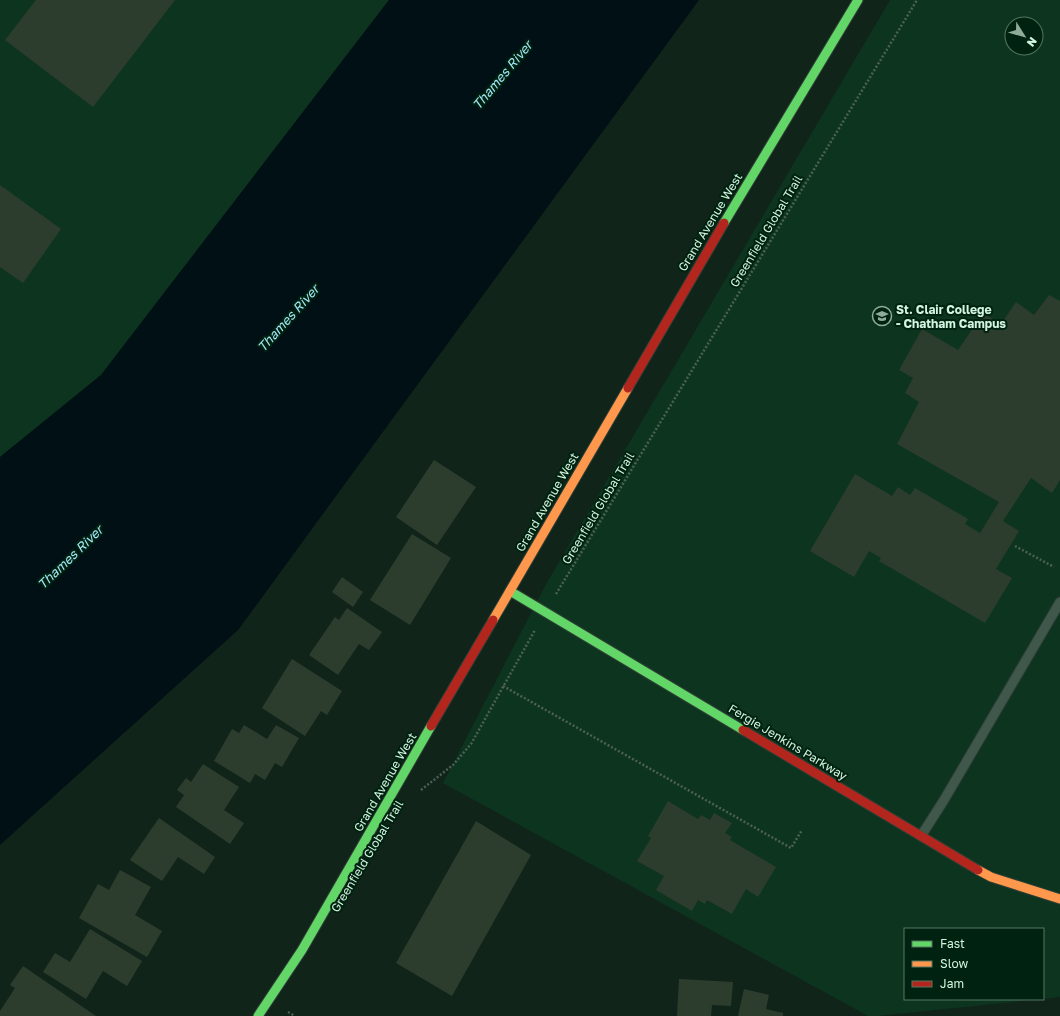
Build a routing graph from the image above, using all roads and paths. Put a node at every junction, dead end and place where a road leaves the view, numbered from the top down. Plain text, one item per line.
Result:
1 (858, 0) edge
2 (917, 0) edge
3 (1015, 546) dead end
4 (1054, 568) dead end
5 (510, 591) junction
6 (1060, 602) edge
7 (545, 612) junction
8 (503, 686) junction
9 (418, 793) dead end
10 (802, 830) dead end
11 (921, 836) junction
12 (1060, 899) edge
13 (291, 1006) dead end
14 (288, 1012) junction
15 (258, 1016) edge
16 (285, 1016) edge
17 (295, 1016) edge

1 - 5 main road, Grand Avenue West
2 - 7 path, Greenfield Global Trail
3 - 4 path
5 - 7 main road, Fergie Jenkins Parkway
5 - 15 main road, Grand Avenue West
6 - 11 lane
7 - 8 path, Greenfield Global Trail
7 - 11 main road, Fergie Jenkins Parkway
8 - 9 path, Greenfield Global Trail
8 - 10 path
11 - 12 main road, Fergie Jenkins Parkway
13 - 14 path
14 - 16 path
14 - 17 path

